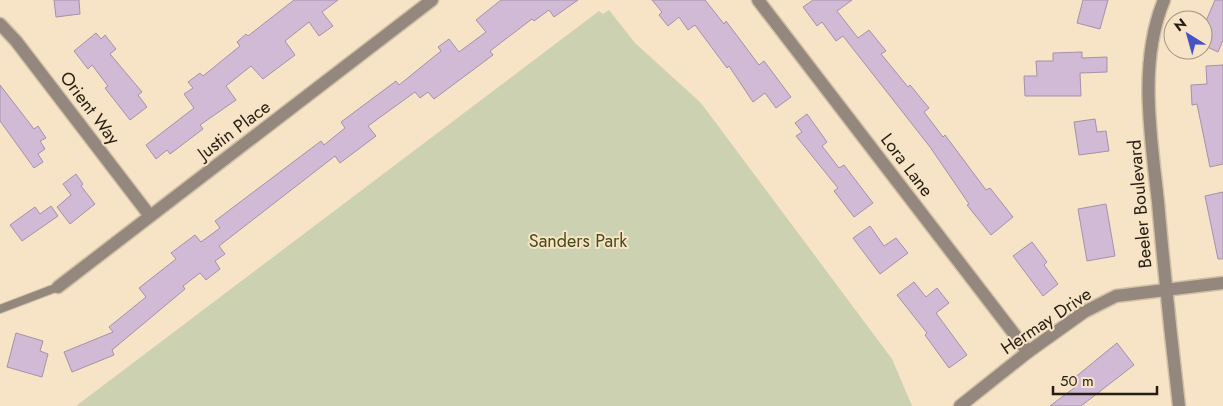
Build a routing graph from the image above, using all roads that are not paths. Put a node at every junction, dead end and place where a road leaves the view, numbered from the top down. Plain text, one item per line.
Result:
1 (432, 0) edge
2 (758, 0) edge
3 (1164, 0) edge
4 (0, 24) edge
5 (150, 216) junction
6 (1223, 283) edge
7 (58, 286) joint
8 (1166, 289) junction
9 (0, 309) edge
10 (1028, 352) junction
11 (960, 406) edge
12 (1179, 406) edge

1 - 5 street, Justin Place
2 - 10 street, Lora Lane
3 - 8 street, Beeler Boulevard
4 - 5 street, Orient Way
5 - 7 street, Justin Place
6 - 8 street, Hermay Drive
7 - 9 lane
8 - 10 street, Hermay Drive
8 - 12 street, Beeler Boulevard
10 - 11 street, Hermay Drive

